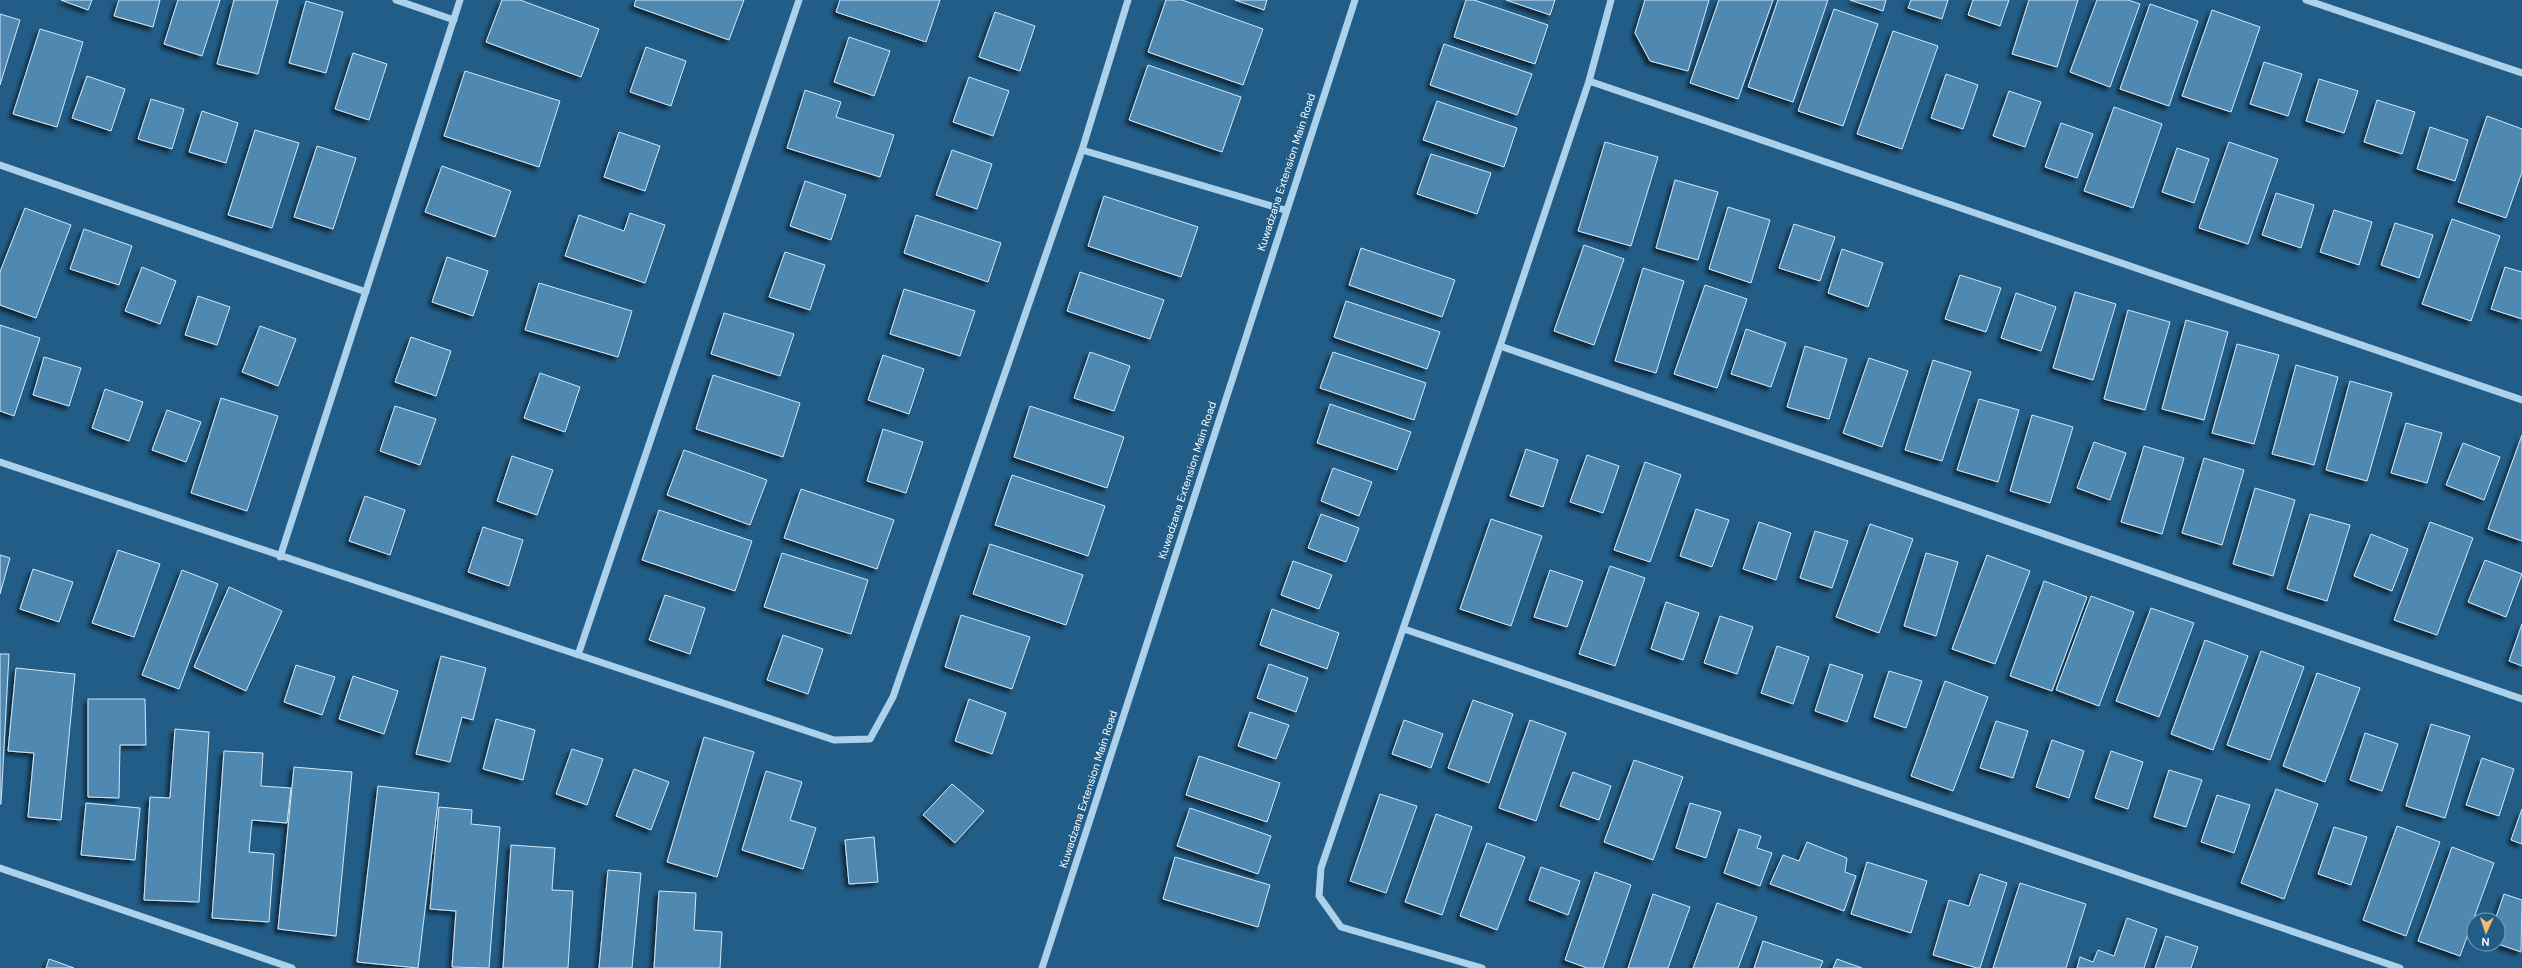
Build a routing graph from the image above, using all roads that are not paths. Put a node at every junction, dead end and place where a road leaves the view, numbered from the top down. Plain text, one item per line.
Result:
1 (396, 0) edge
2 (460, 0) edge
3 (799, 0) edge
4 (1128, 0) edge
5 (1355, 0) edge
6 (1611, 0) edge
7 (2306, 0) edge
8 (454, 20) junction
9 (2522, 73) edge
10 (1589, 80) junction
11 (1082, 150) junction
12 (0, 165) edge
13 (1285, 210) junction
14 (366, 292) junction
15 (1500, 346) junction
16 (2522, 400) edge
17 (0, 462) edge
18 (280, 557) junction
19 (1404, 629) junction
20 (578, 655) junction
21 (2522, 698) edge
22 (0, 868) edge
23 (292, 968) edge
24 (1042, 968) edge
25 (1482, 968) edge
26 (2400, 968) edge

1 - 8 street
2 - 8 street
3 - 20 street
4 - 11 street
5 - 13 street, Kuwadzana Extension Main Road
6 - 10 street
7 - 9 street
8 - 14 street
10 - 15 street
10 - 16 street
11 - 13 street
11 - 20 street
12 - 14 street
13 - 24 street, Kuwadzana Extension Main Road
14 - 18 street
15 - 19 street
15 - 21 street
17 - 18 street
18 - 20 street
19 - 25 street
19 - 26 street
22 - 23 street

